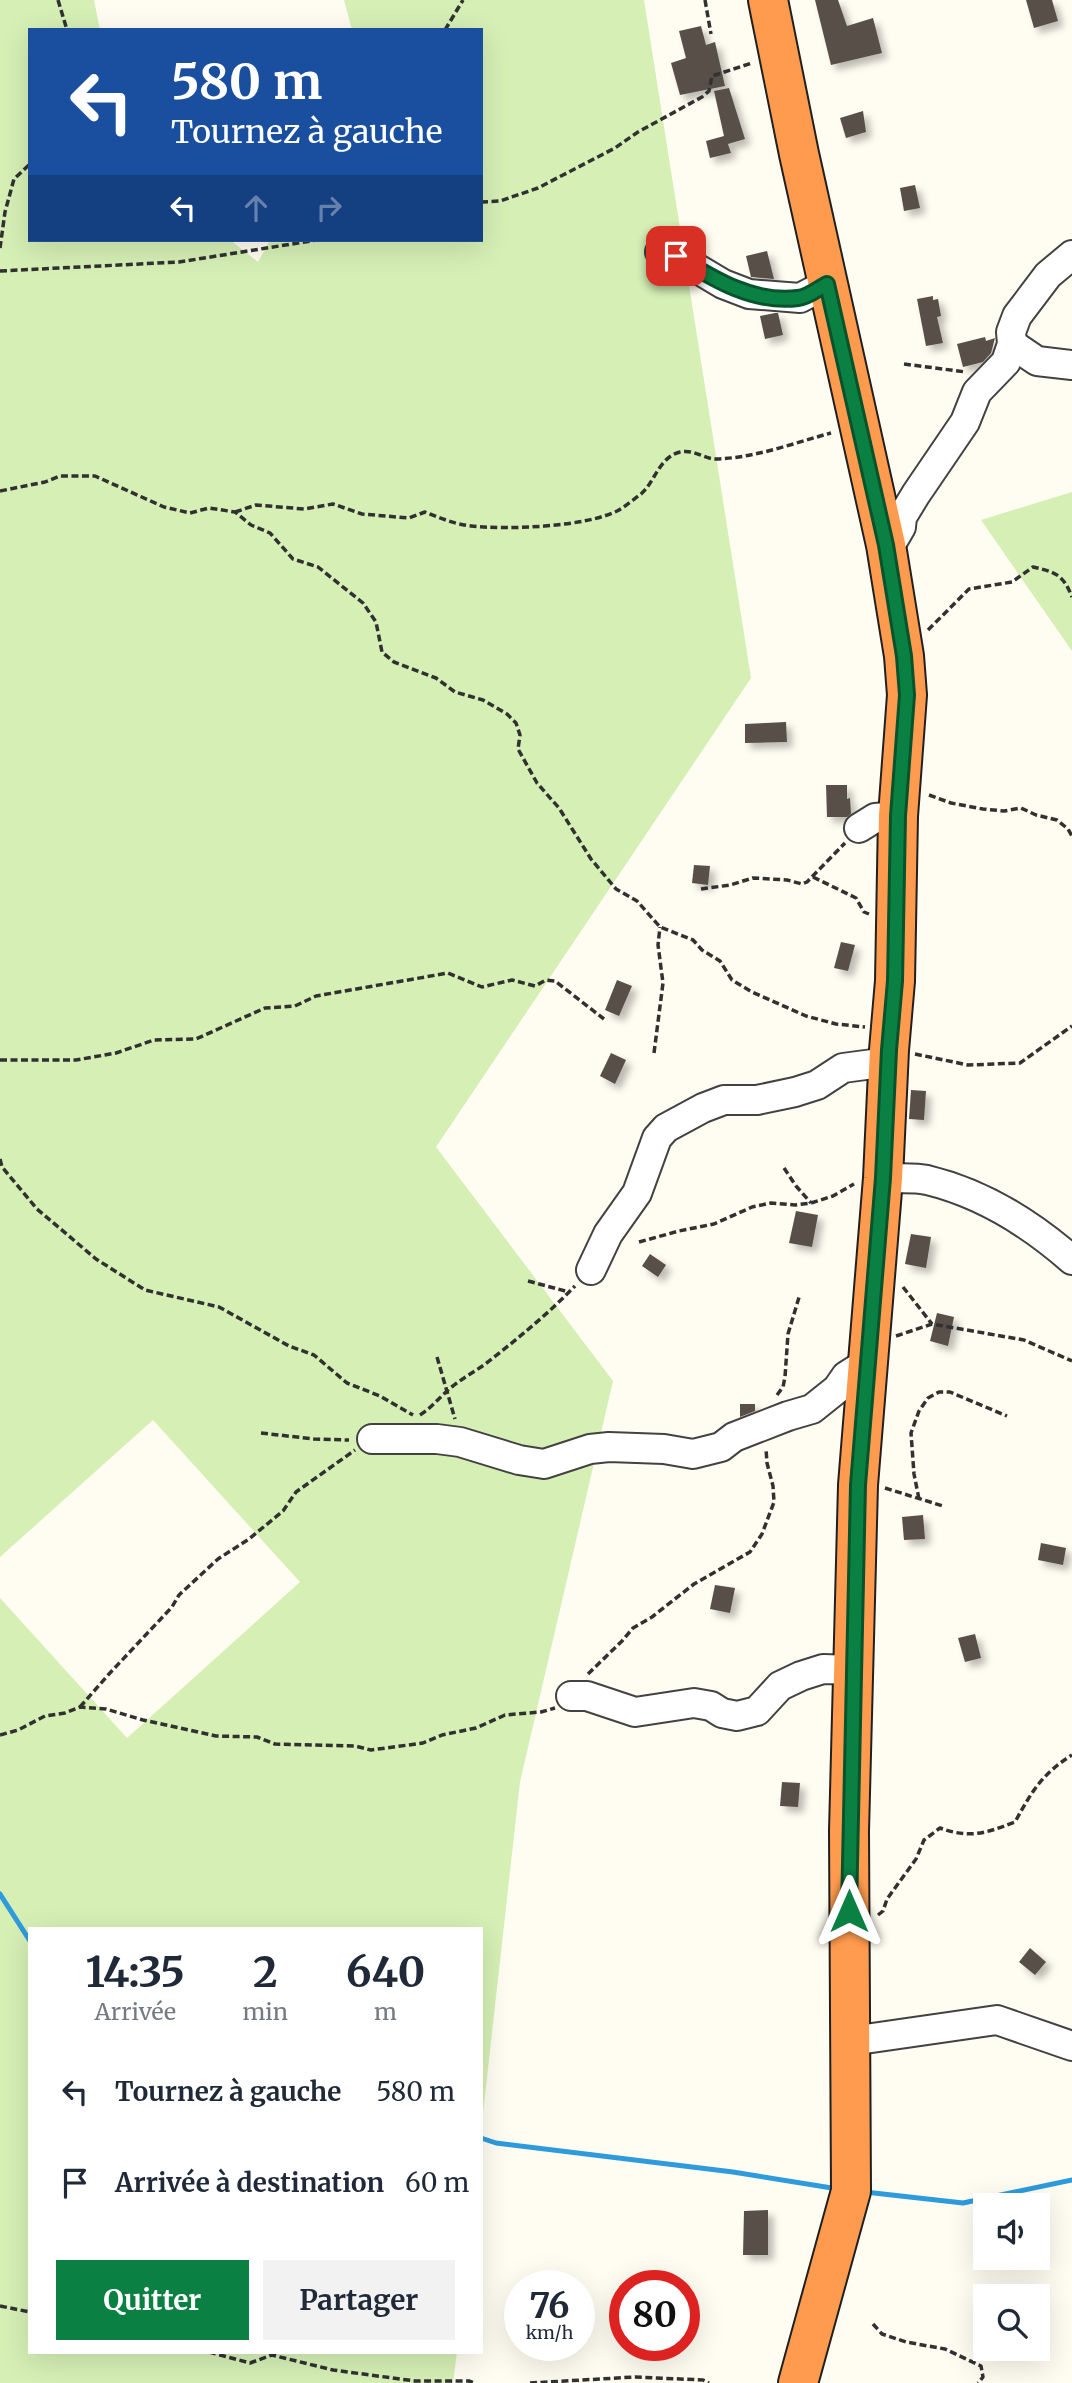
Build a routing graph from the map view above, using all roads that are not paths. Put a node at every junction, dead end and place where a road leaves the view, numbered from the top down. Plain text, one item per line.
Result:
1 (768, 0) edge
2 (660, 252) dead end
3 (1072, 255) edge
4 (827, 284) junction
5 (1012, 344) junction
6 (1072, 365) edge
7 (886, 545) junction
8 (899, 806) junction
9 (859, 828) road end
10 (889, 1047) junction
11 (883, 1178) junction
12 (1072, 1261) edge
13 (591, 1270) road end
14 (868, 1362) junction
15 (372, 1439) road end
16 (854, 1670) junction
17 (571, 1696) road end
18 (851, 2042) junction
19 (1072, 2046) edge
20 (798, 2383) edge

1 - 4 highway
2 - 4 street
3 - 5 street
4 - 7 highway
5 - 6 street
5 - 7 street
7 - 8 highway
8 - 9 street
8 - 10 highway
10 - 11 highway
10 - 13 street
11 - 12 street
11 - 14 highway
14 - 15 street
14 - 16 highway
16 - 17 street
16 - 18 highway
18 - 19 street
18 - 20 highway

